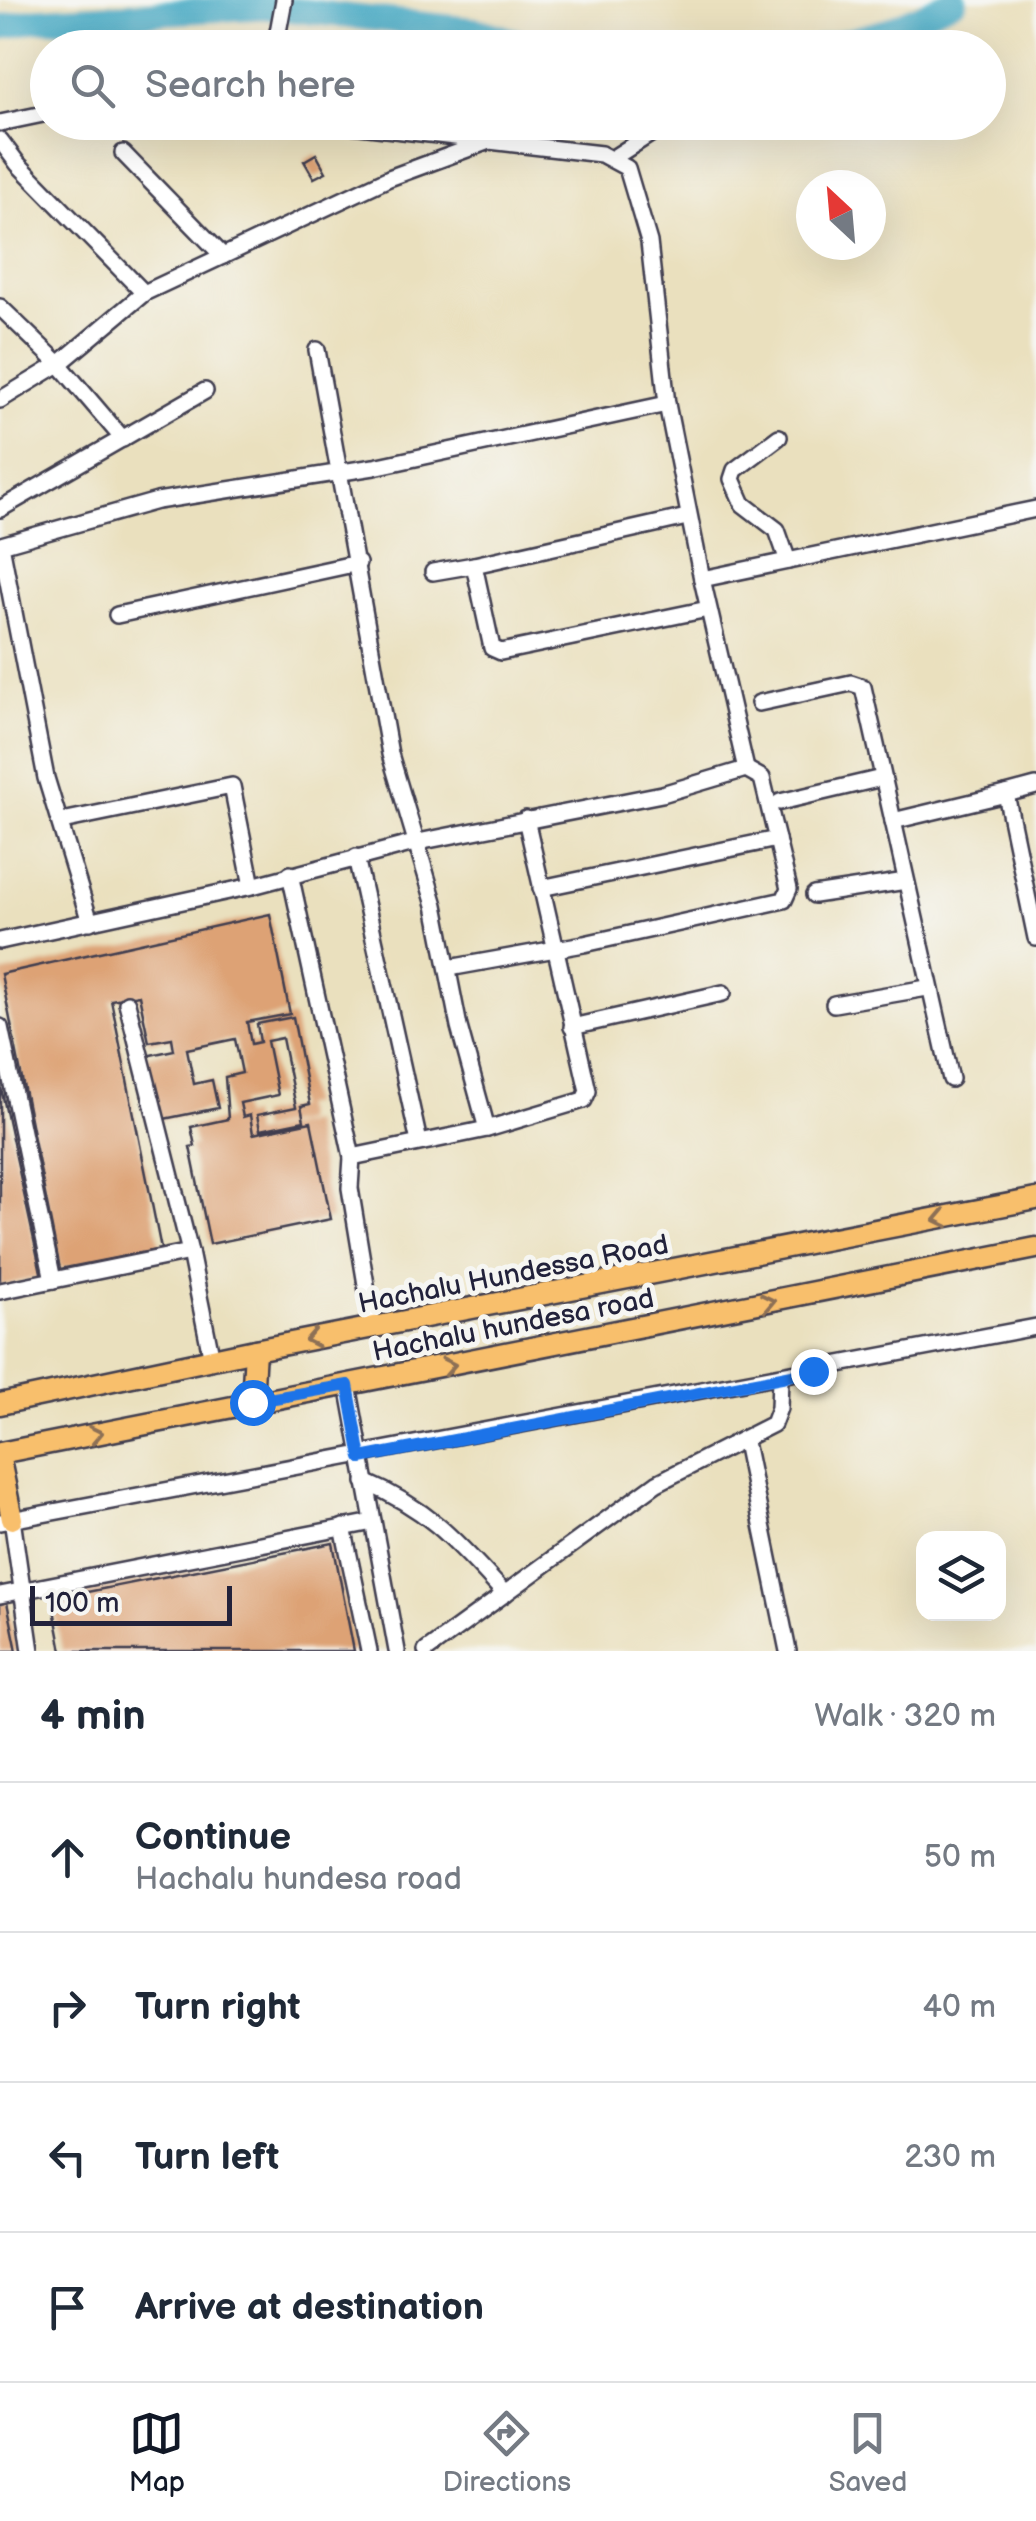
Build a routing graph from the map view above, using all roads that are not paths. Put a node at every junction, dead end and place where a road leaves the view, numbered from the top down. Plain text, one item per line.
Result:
1 (284, 0) edge
2 (278, 30) edge
3 (30, 118) edge
4 (0, 124) edge
5 (0, 140) edge
6 (493, 140) joint
7 (641, 140) edge
8 (124, 153) dead end
9 (614, 158) junction
10 (223, 256) junction
11 (144, 294) junction
12 (0, 307) edge
13 (317, 350) dead end
14 (59, 364) junction
15 (204, 392) dead end
16 (0, 400) edge
17 (667, 404) junction
18 (779, 437) dead end
19 (123, 439) junction
20 (340, 473) junction
21 (1036, 509) edge
22 (0, 510) edge
23 (687, 517) junction
24 (0, 544) edge
25 (788, 561) junction
26 (358, 563) junction
27 (474, 564) junction
28 (433, 572) dead end
29 (702, 579) junction
30 (708, 608) junction
31 (117, 615) dead end
32 (759, 703) dead end
33 (746, 769) junction
34 (882, 778) junction
35 (1036, 786) edge
36 (1006, 794) junction
37 (780, 802) dead end
38 (526, 819) junction
39 (893, 820) junction
40 (62, 822) junction
41 (777, 839) junction
42 (418, 842) junction
43 (356, 857) junction
44 (290, 874) junction
45 (906, 881) junction
46 (252, 886) junction
47 (542, 888) junction
48 (814, 895) dead end
49 (90, 922) junction
50 (1036, 938) edge
51 (0, 941) edge
52 (552, 950) junction
53 (449, 968) junction
54 (928, 988) junction
55 (723, 993) dead end
56 (127, 1002) dead end
57 (834, 1004) dead end
58 (0, 1027) edge
59 (572, 1027) junction
60 (951, 1079) dead end
61 (487, 1129) junction
62 (419, 1142) junction
63 (352, 1157) junction
64 (1036, 1199) edge
65 (1036, 1248) edge
66 (190, 1252) junction
67 (53, 1280) junction
68 (0, 1291) edge
69 (372, 1327) junction
70 (1036, 1327) edge
71 (256, 1350) junction
72 (212, 1360) junction
73 (780, 1378) junction
74 (348, 1385) junction
75 (252, 1402) junction
76 (0, 1404) edge
77 (744, 1442) junction
78 (0, 1456) edge
79 (361, 1458) junction
80 (365, 1482) junction
81 (6, 1521) edge
82 (373, 1522) junction
83 (343, 1528) junction
84 (25, 1590) junction
85 (505, 1594) junction
86 (0, 1595) edge
87 (32, 1651) edge
88 (369, 1651) edge
89 (397, 1651) edge
90 (426, 1651) edge
91 (788, 1651) edge

1 - 2 street
3 - 4 street
5 - 11 street
6 - 9 street
6 - 10 street
7 - 9 street
8 - 10 street
9 - 17 street
10 - 11 street
11 - 14 street
12 - 14 street
13 - 20 street
14 - 16 street
14 - 19 street
15 - 19 street
17 - 20 street
17 - 23 street
18 - 25 street
19 - 22 street
20 - 24 street
20 - 26 street
21 - 25 street
23 - 27 street
23 - 29 street
24 - 40 street
25 - 29 street
26 - 31 street
26 - 42 street
27 - 28 street
27 - 30 street
29 - 30 street
30 - 33 street
32 - 34 street
33 - 38 street
33 - 41 street
34 - 37 street
34 - 39 street
35 - 36 street
36 - 39 street
36 - 50 street
38 - 42 street
38 - 47 street
39 - 45 street
40 - 46 street
40 - 49 street
41 - 47 street
41 - 52 street
42 - 43 street
42 - 53 street
43 - 44 street
43 - 62 street
44 - 46 street
44 - 63 street
45 - 48 street
45 - 54 street
46 - 49 street
47 - 52 street
49 - 51 street
52 - 53 street
52 - 59 street
53 - 61 street
54 - 57 street
54 - 60 street
55 - 59 street
56 - 66 street
58 - 67 street
59 - 61 street
61 - 62 street
62 - 63 street
63 - 69 street
64 -> 69 main road, Hachalu Hundessa Road
74 -> 65 main road, Hachalu hundesa road
66 - 67 street
66 - 72 street
67 - 68 street
69 -> 71 main road, Hachalu Hundessa Road
70 - 73 street
71 - 72 main road, Hachalu Hundessa Road
71 - 75 main road
72 - 76 main road, Hachalu Hundessa Road
73 - 77 street
73 - 79 street
74 - 75 main road, Hachalu hundesa road
74 - 79 street
78 -> 75 main road, Hachalu hundesa road
77 - 85 street
77 - 91 street
78 - 81 main road
79 - 80 street
79 - 81 street
80 - 82 street
80 - 85 street
81 - 84 street
82 - 83 street
82 - 89 street
83 - 84 street
83 - 88 street
84 - 86 street
84 - 87 street
85 - 90 street

